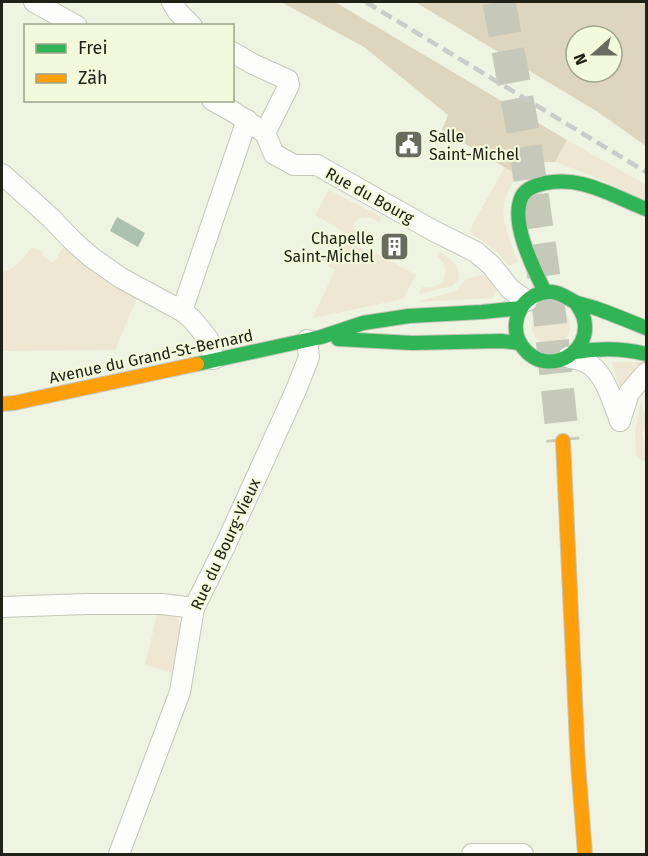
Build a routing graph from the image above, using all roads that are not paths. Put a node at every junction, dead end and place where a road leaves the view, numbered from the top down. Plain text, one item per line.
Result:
1 (34, 2) edge
2 (171, 2) edge
3 (73, 24) edge
4 (190, 24) edge
5 (234, 53) edge
6 (216, 102) edge
7 (247, 120) junction
8 (264, 134) junction
9 (2, 174) edge
10 (646, 209) edge
11 (545, 292) junction
12 (576, 303) junction
13 (524, 304) junction
14 (182, 311) junction
15 (646, 328) edge
16 (314, 339) junction
17 (520, 343) junction
18 (646, 354) edge
19 (572, 355) junction
20 (214, 359) junction
21 (646, 373) edge
22 (2, 404) edge
23 (563, 441) tunnel mouth
24 (2, 607) edge
25 (194, 608) junction
26 (523, 854) edge
27 (119, 855) edge
28 (472, 855) edge
29 (585, 855) edge

1 - 3 street
2 - 4 street
5 - 8 street
6 - 7 street, Rue du Bourg
7 - 8 street, Rue du Bourg
7 - 14 street
8 - 13 street, Rue du Bourg
9 - 14 street
10 - 11 main road
11 - 12 main road
11 - 13 main road
12 - 15 main road
12 - 19 main road
13 - 16 main road, Avenue du Grand-St-Bernard
13 - 17 main road
14 - 20 street
16 - 17 main road, Avenue du Grand-St-Bernard
16 - 20 main road, Avenue du Grand-St-Bernard
16 - 25 street, Rue du Bourg-Vieux
17 - 19 main road
18 - 19 main road
19 - 21 street
20 - 22 main road, Avenue du Grand-St-Bernard
23 - 29 main road
24 - 25 street
25 - 27 street, Rue du Bourg-Vieux
26 - 28 street

